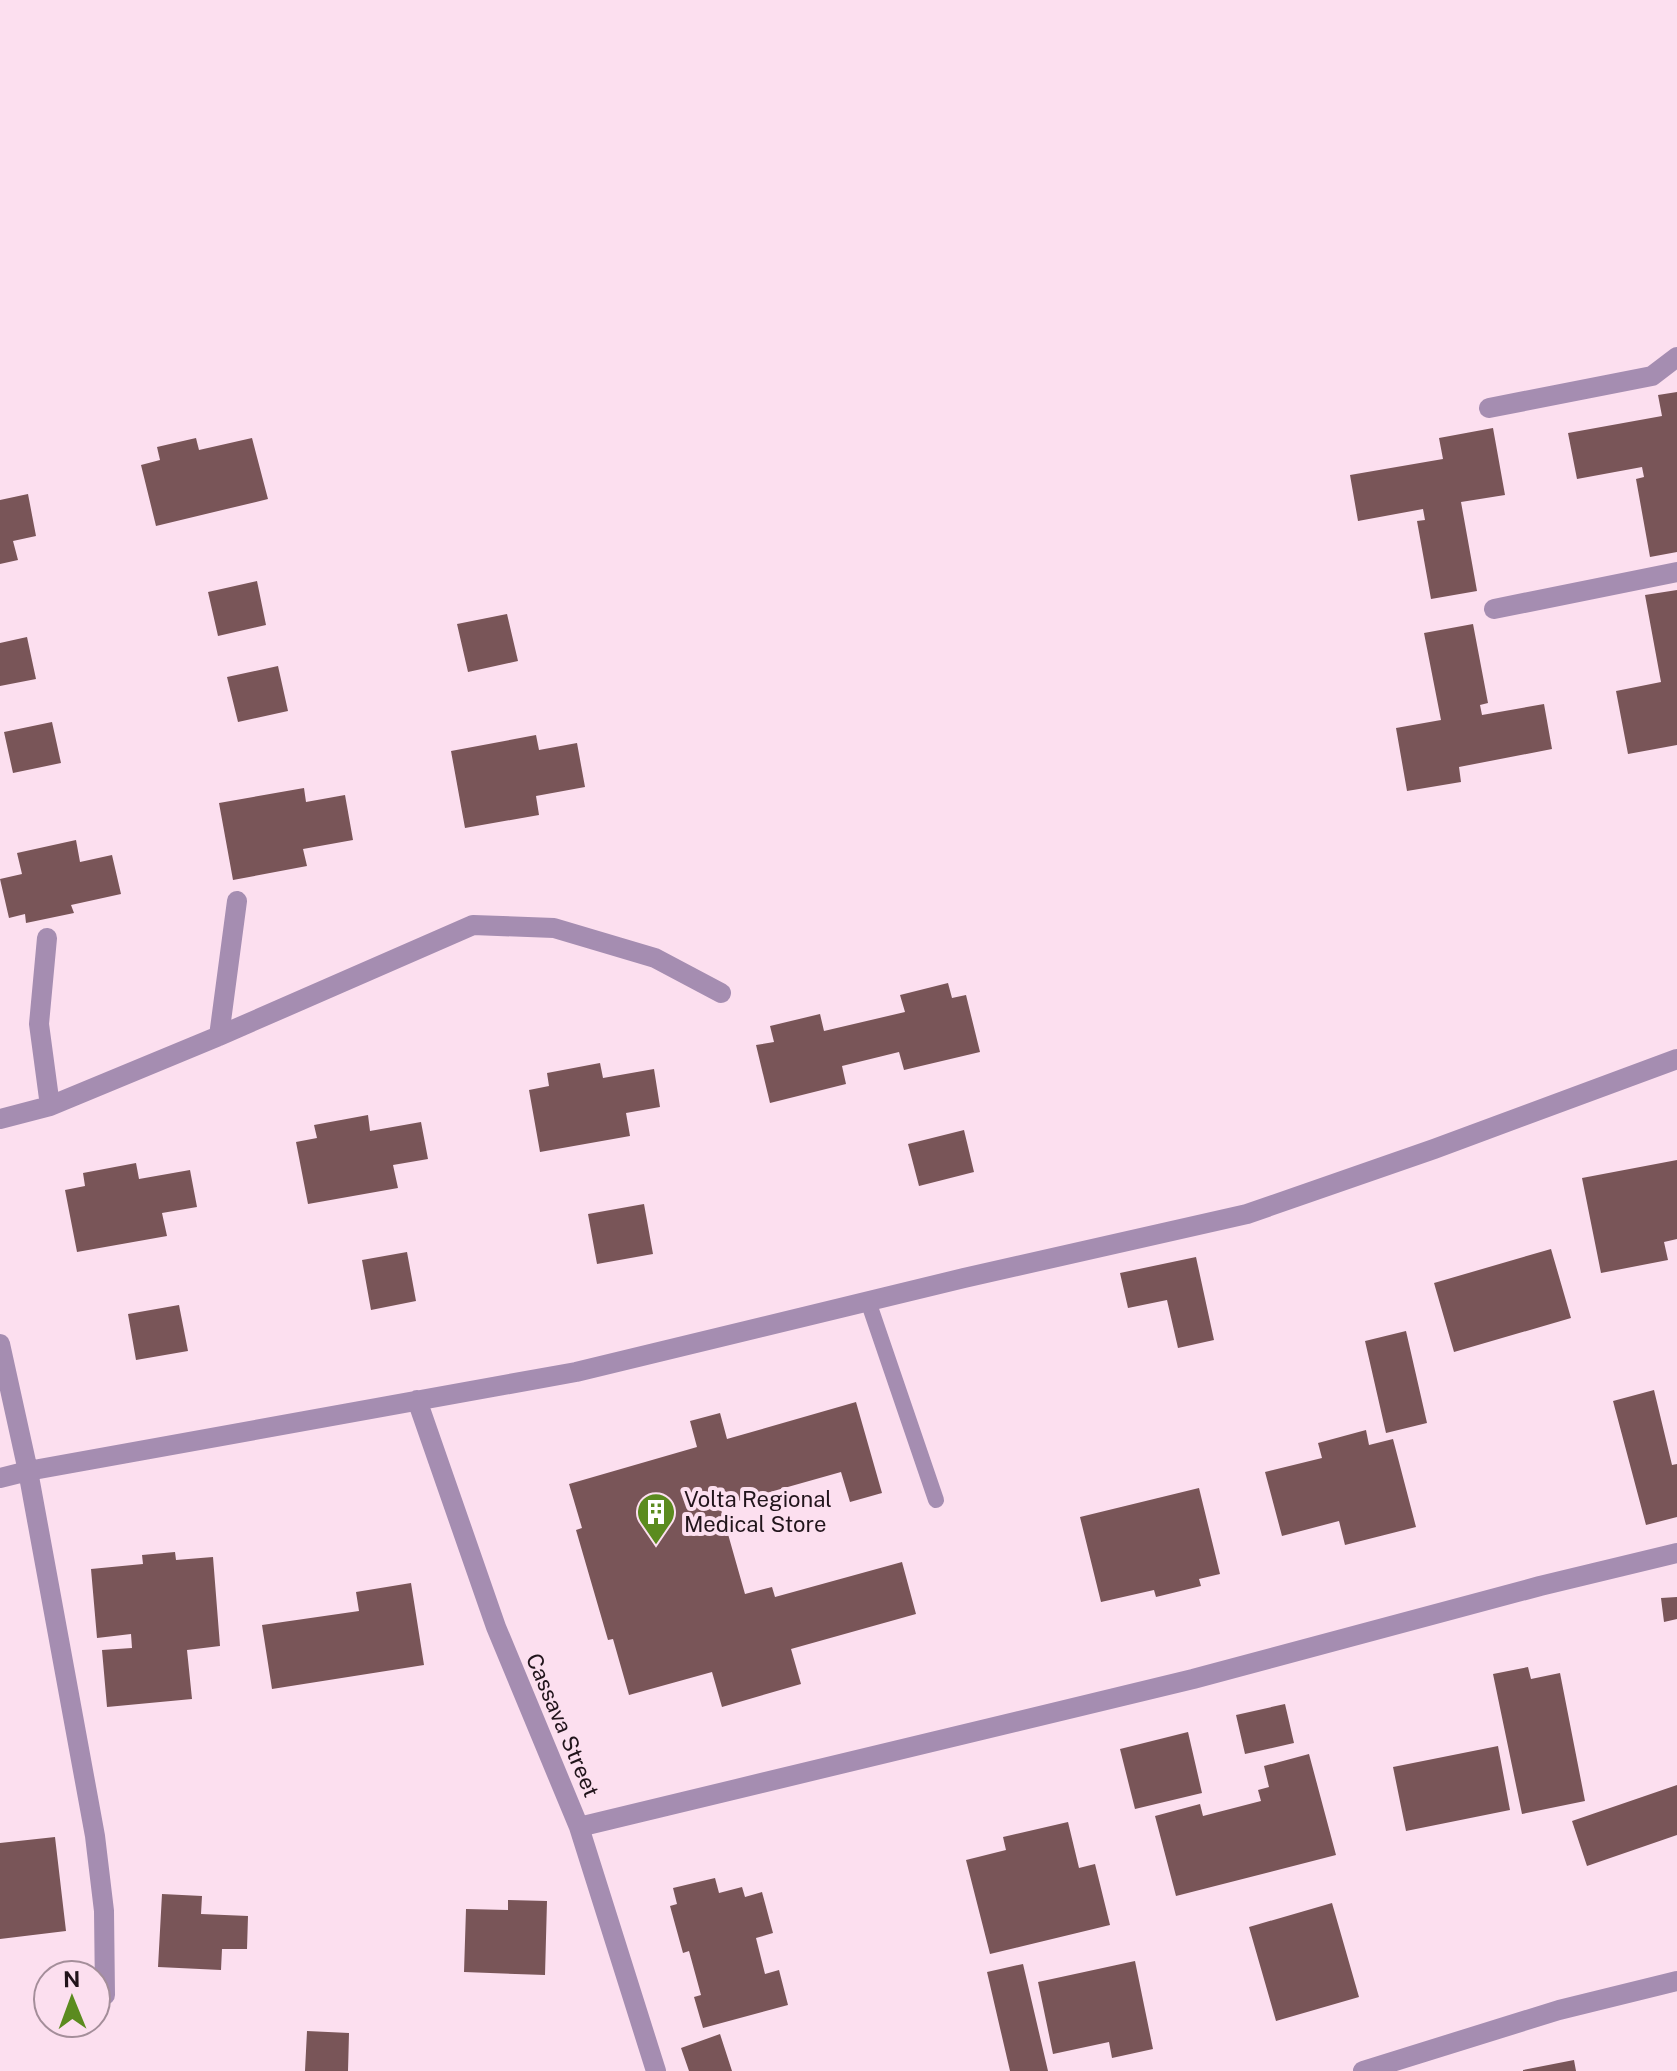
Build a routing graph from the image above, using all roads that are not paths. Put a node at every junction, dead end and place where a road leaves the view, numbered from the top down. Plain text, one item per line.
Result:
1 (1677, 357) edge
2 (1489, 408) dead end
3 (1677, 572) edge
4 (1494, 609) dead end
5 (237, 901) dead end
6 (47, 938) dead end
7 (721, 993) dead end
8 (219, 1036) junction
9 (1677, 1059) edge
10 (50, 1106) junction
11 (0, 1119) edge
12 (868, 1301) junction
13 (0, 1344) edge
14 (417, 1400) junction
15 (28, 1471) junction
16 (0, 1478) edge
17 (936, 1500) dead end
18 (1677, 1553) edge
19 (579, 1827) junction
20 (105, 1959) edge
21 (1674, 1988) edge
22 (656, 2071) edge
23 (1363, 2071) edge

1 - 2 street
3 - 4 street
5 - 8 street
6 - 10 street
7 - 8 street
8 - 10 street
9 - 12 street
10 - 11 street
12 - 14 street
12 - 17 lane
13 - 15 street
14 - 15 street
14 - 19 street, Cassava Street
15 - 16 street
15 - 20 street
18 - 19 street
19 - 22 street, Cassava Street
21 - 23 street

